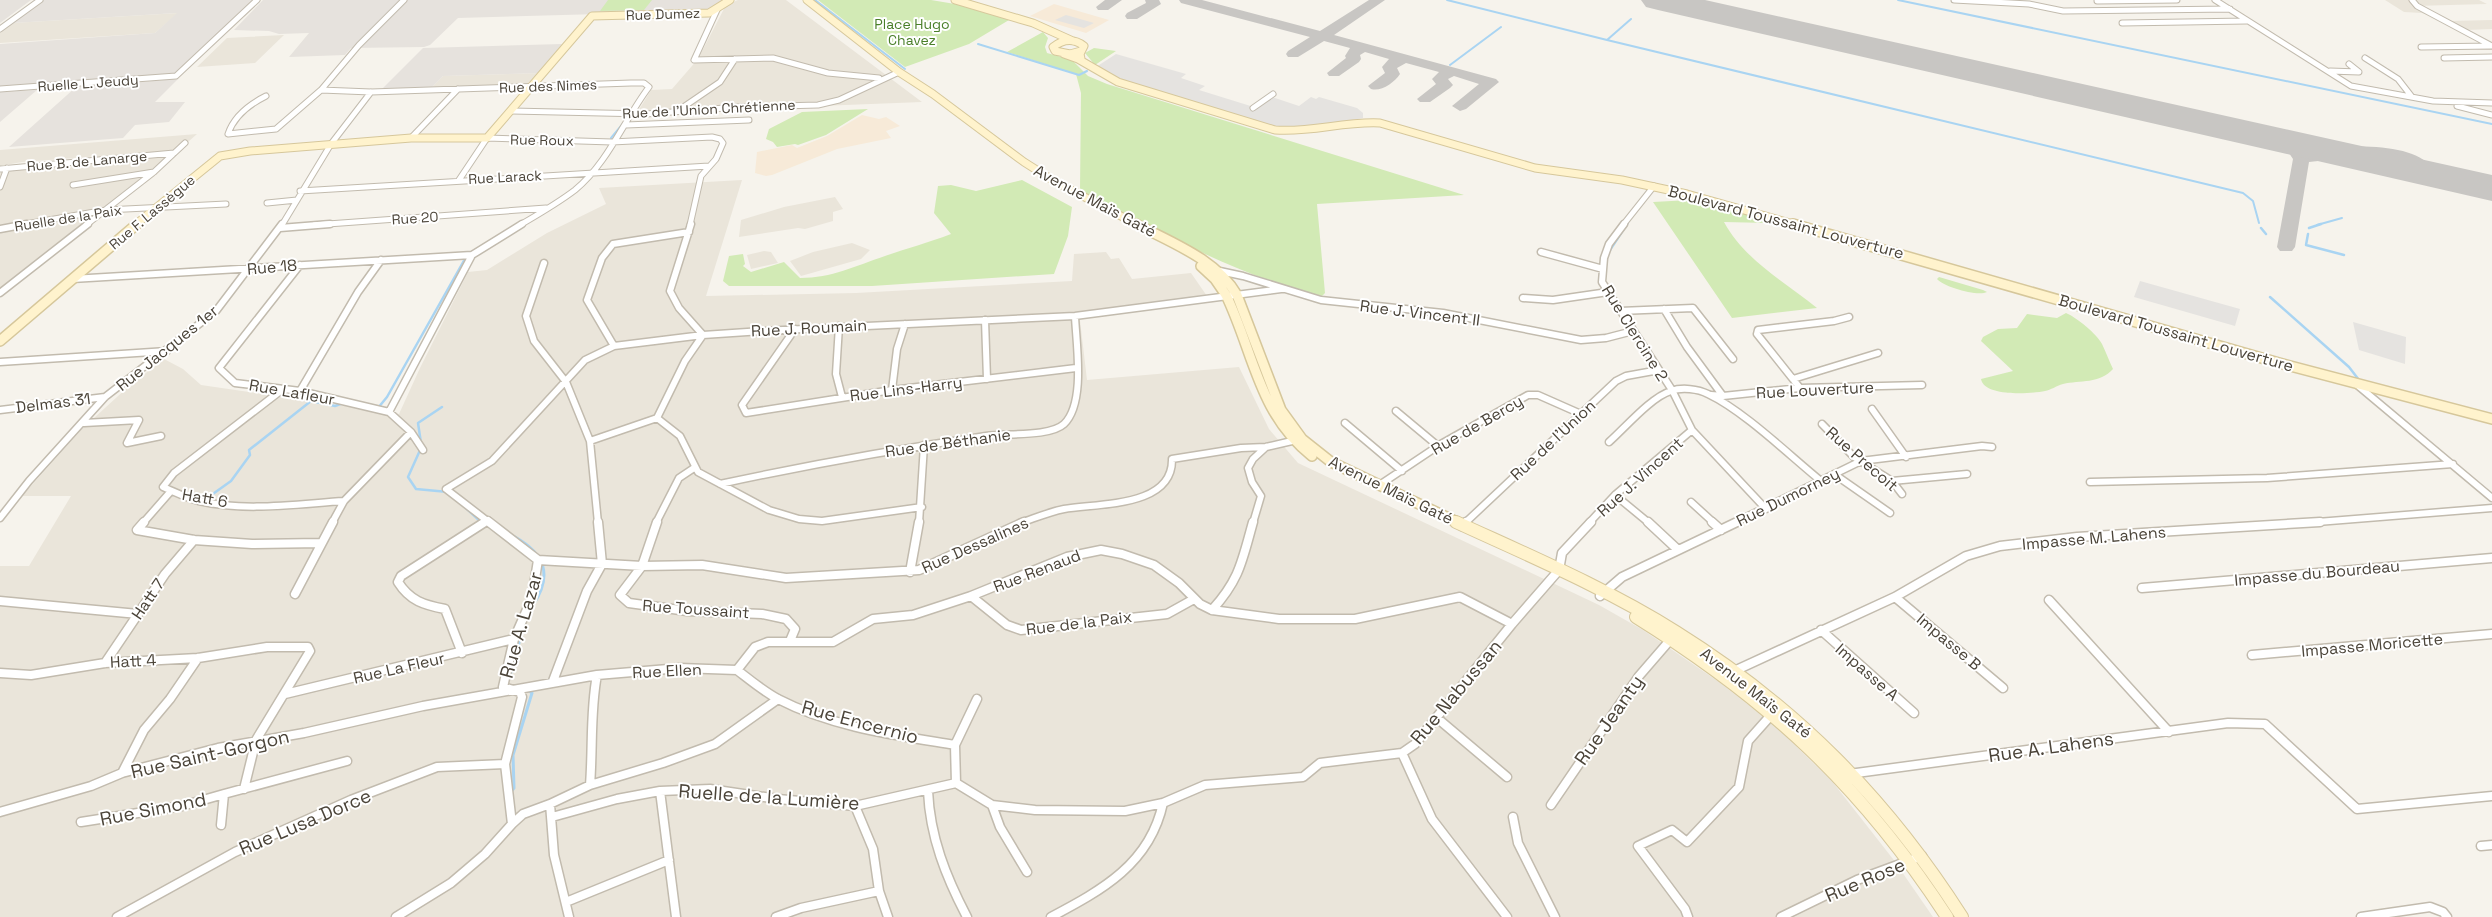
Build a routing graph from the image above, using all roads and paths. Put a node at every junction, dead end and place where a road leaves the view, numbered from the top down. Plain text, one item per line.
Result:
1 (40, 0) edge
2 (257, 0) edge
3 (404, 0) edge
4 (730, 0) edge
5 (799, 0) edge
6 (807, 0) edge
7 (955, 0) edge
8 (1954, 0) edge
9 (2038, 0) edge
10 (2177, 0) edge
11 (2215, 0) edge
12 (2412, 0) edge
13 (1967, 1) edge
14 (2097, 1) edge
15 (2045, 7) junction
16 (717, 10) junction
17 (2230, 10) junction
18 (2248, 21) junction
19 (2122, 23) dead end
20 (0, 29) edge
21 (1055, 34) junction
22 (1073, 41) junction
23 (1059, 42) junction
24 (2492, 46) edge
25 (2421, 47) dead end
26 (1081, 55) junction
27 (2492, 57) edge
28 (2365, 58) dead end
29 (2444, 58) dead end
30 (735, 59) junction
31 (2348, 64) dead end
32 (2329, 71) junction
33 (896, 72) junction
34 (879, 78) junction
35 (532, 86) junction
36 (0, 89) edge
37 (458, 89) junction
38 (320, 90) junction
39 (371, 92) junction
40 (1273, 94) dead end
41 (266, 96) dead end
42 (2412, 98) junction
43 (2450, 103) junction
44 (2492, 103) edge
45 (1253, 108) dead end
46 (512, 111) junction
47 (676, 111) junction
48 (630, 114) junction
49 (2492, 115) edge
50 (749, 120) dead end
51 (626, 125) junction
52 (411, 138) junction
53 (487, 138) junction
54 (612, 142) junction
55 (185, 143) dead end
56 (331, 144) junction
57 (174, 153) junction
58 (709, 166) junction
59 (7, 168) junction
60 (0, 169) edge
61 (154, 172) junction
62 (592, 172) junction
63 (459, 180) junction
64 (73, 185) dead end
65 (1654, 186) junction
66 (0, 187) edge
67 (300, 192) junction
68 (297, 200) junction
69 (267, 203) dead end
70 (226, 204) dead end
71 (157, 207) junction
72 (549, 208) junction
73 (106, 210) junction
74 (280, 228) junction
75 (0, 229) edge
76 (688, 232) junction
77 (1541, 252) dead end
78 (472, 254) junction
79 (381, 260) junction
80 (544, 263) dead end
81 (300, 265) junction
82 (248, 269) junction
83 (1603, 269) junction
84 (1213, 270) junction
85 (72, 279) junction
86 (1281, 289) junction
87 (1608, 292) junction
88 (0, 293) edge
89 (1226, 295) junction
90 (1237, 295) junction
91 (1522, 298) dead end
92 (1664, 309) junction
93 (1620, 311) junction
94 (1075, 316) junction
95 (1849, 317) dead end
96 (985, 320) junction
97 (905, 324) junction
98 (839, 326) junction
99 (795, 329) junction
100 (1633, 331) junction
101 (703, 335) junction
102 (0, 342) edge
103 (614, 346) junction
104 (168, 351) junction
105 (1878, 352) dead end
106 (1733, 359) dead end
107 (0, 362) edge
108 (1076, 368) junction
109 (1659, 370) junction
110 (987, 379) junction
111 (1793, 379) junction
112 (566, 382) junction
113 (2354, 382) junction
114 (1922, 385) dead end
115 (1800, 388) junction
116 (283, 389) junction
117 (892, 390) junction
118 (1672, 390) junction
119 (300, 391) junction
120 (1708, 394) junction
121 (1723, 396) junction
122 (106, 397) junction
123 (842, 397) junction
124 (1872, 409) dead end
125 (0, 410) edge
126 (389, 412) junction
127 (1396, 412) dead end
128 (1581, 414) junction
129 (657, 418) junction
130 (2492, 419) edge
131 (84, 423) junction
132 (1345, 423) dead end
133 (1822, 424) dead end
134 (1692, 430) junction
135 (411, 432) junction
136 (161, 436) dead end
137 (590, 441) junction
138 (1292, 441) junction
139 (1609, 442) dead end
140 (924, 445) junction
141 (1438, 446) junction
142 (1266, 447) junction
143 (1992, 447) dead end
144 (423, 450) dead end
145 (1906, 457) junction
146 (1861, 461) junction
147 (2454, 464) junction
148 (694, 468) junction
149 (1402, 471) junction
150 (1834, 474) junction
151 (1967, 474) dead end
152 (1821, 481) junction
153 (1892, 481) junction
154 (2090, 482) dead end
155 (720, 484) junction
156 (1378, 486) junction
157 (171, 491) junction
158 (1902, 494) dead end
159 (1615, 495) junction
160 (2492, 498) edge
161 (344, 501) junction
162 (1691, 502) dead end
163 (922, 506) junction
164 (2492, 508) edge
165 (1766, 509) junction
166 (1890, 513) dead end
167 (0, 518) edge
168 (488, 520) junction
169 (1461, 527) junction
170 (1721, 530) junction
171 (194, 540) junction
172 (321, 544) junction
173 (1677, 549) junction
174 (2492, 558) edge
175 (538, 560) junction
176 (602, 564) junction
177 (642, 566) junction
178 (910, 572) junction
179 (1557, 572) junction
180 (2142, 588) dead end
181 (295, 594) dead end
182 (1602, 594) junction
183 (971, 596) junction
184 (1895, 596) junction
185 (1194, 599) junction
186 (2049, 600) dead end
187 (0, 601) edge
188 (1212, 610) junction
189 (138, 614) junction
190 (1512, 624) junction
191 (1821, 630) junction
192 (2492, 634) edge
193 (514, 639) junction
194 (1671, 639) junction
195 (790, 641) junction
196 (462, 653) junction
197 (2252, 655) dead end
198 (198, 658) junction
199 (105, 663) junction
200 (737, 670) junction
201 (0, 673) edge
202 (1729, 673) junction
203 (597, 676) junction
204 (553, 681) junction
205 (2003, 688) dead end
206 (512, 690) junction
207 (285, 694) junction
208 (778, 699) junction
209 (977, 699) dead end
210 (1914, 713) dead end
211 (1772, 714) junction
212 (1437, 718) junction
213 (2169, 732) junction
214 (256, 740) junction
215 (955, 745) junction
216 (1402, 753) junction
217 (347, 761) dead end
218 (505, 764) junction
219 (122, 773) junction
220 (1852, 774) junction
221 (1838, 776) junction
222 (1507, 777) dead end
223 (956, 783) junction
224 (590, 785) junction
225 (244, 789) junction
226 (660, 791) junction
227 (928, 791) junction
228 (224, 794) junction
229 (2490, 798) edge
230 (1163, 803) junction
231 (550, 804) junction
232 (992, 805) junction
233 (1551, 805) dead end
234 (855, 806) junction
235 (0, 812) edge
236 (552, 817) junction
237 (1513, 817) dead end
238 (81, 822) dead end
239 (512, 824) junction
240 (222, 825) dead end
241 (2492, 845) edge
242 (2481, 846) dead end
243 (1922, 856) junction
244 (669, 860) junction
245 (1910, 861) junction
246 (1027, 872) dead end
247 (879, 891) junction
248 (566, 902) junction
249 (117, 917) edge
250 (396, 917) edge
251 (569, 917) edge
252 (676, 917) edge
253 (776, 917) edge
254 (888, 917) edge
255 (967, 917) edge
256 (1051, 917) edge
257 (1507, 917) edge
258 (1555, 917) edge
259 (1688, 917) edge
260 (1782, 917) edge
261 (1947, 917) edge
262 (1962, 917) edge
263 (2362, 917) edge
264 (2447, 917) edge

1 - 20 street
2 - 36 street, Ruelle L. Jeudy
3 - 38 street
4 - 16 main road, Rue Dumez
5 - 33 main road, Avenue Maïs Gaté
6 - 33 main road, Avenue Maïs Gaté
7 - 21 main road
8 - 13 street
9 - 15 street
10 - 14 street
11 - 17 street
12 - 24 street
13 - 15 street
15 - 17 street
16 - 30 street
16 - 35 main road, Rue Dumez
17 - 18 street
18 - 19 street
18 - 32 street
21 - 22 main road
21 - 23 main road
22 - 23 main road
22 - 26 main road
23 - 26 main road, Boulevard Toussaint Louverture
24 - 25 street
26 - 65 main road, Boulevard Toussaint Louverture
27 - 29 street
28 - 42 street
30 - 34 street
30 - 47 street
31 - 32 street
32 - 42 street
33 - 34 street, Rue de l'Union Chrétienne
33 - 84 main road, Avenue Maïs Gaté
34 - 47 street, Rue de l'Union Chrétienne
35 - 37 street, Rue des Nimes
35 - 46 main road
35 - 48 street, Rue des Nimes
37 - 39 street, Rue des Nimes
37 - 52 street
38 - 39 street, Rue des Nimes
38 - 41 street
39 - 56 street, Rue Jacques 1er
40 - 45 street
42 - 43 street
43 - 44 street
43 - 49 street
46 - 48 street, Rue de l'Union Chrétienne
46 - 53 main road
47 - 48 street, Rue de l'Union Chrétienne
48 - 51 street, Rue des Nimes
50 - 51 street
51 - 54 street, Rue des Nimes
52 - 53 main road, Rue Roux
52 - 56 main road, Rue Roux
53 - 54 street, Rue Roux
53 - 63 street
54 - 58 street, Rue Roux
54 - 62 street, Rue des Nimes
55 - 57 street
56 - 67 street, Rue Jacques 1er
56 - 71 main road, Rue F. Lassègue
57 - 59 street, Rue B. de Lanarge
57 - 61 street
58 - 62 street, Rue Larack
58 - 76 street
59 - 60 street, Rue B. de Lanarge
59 - 66 street
61 - 64 street
61 - 73 street
62 - 63 street, Rue Larack
62 - 72 street, Rue des Nimes
63 - 67 street, Rue Larack
65 - 83 street, Rue Clercine 2
65 - 113 main road, Boulevard Toussaint Louverture
67 - 68 street, Rue Jacques 1er
68 - 69 street
68 - 74 street, Rue Jacques 1er
70 - 71 street, Ruelle de la Paix
71 - 73 street, Ruelle de la Paix
71 - 85 main road, Rue F. Lassègue
72 - 74 street, Rue 20
72 - 78 street, Rue des Nimes
73 - 75 street, Ruelle de la Paix
73 - 88 street
74 - 82 street, Rue Jacques 1er
76 - 101 street
76 - 103 street
77 - 83 street
78 - 79 street, Rue 18
78 - 126 street
79 - 81 street, Rue 18
79 - 119 street
80 - 112 street
81 - 82 street, Rue 18
81 - 116 street, Rue Lafleur
82 - 85 street, Rue 18
82 - 104 street, Rue Jacques 1er
83 - 87 street, Rue Clercine 2
84 - 86 street, Rue J. Vincent II
84 - 89 main road, Avenue Maïs Gaté
84 - 90 main road, Avenue Maïs Gaté
85 - 102 main road, Rue F. Lassègue
86 - 90 street, Rue J. Roumain
86 - 100 street, Rue J. Vincent II
87 - 91 street
87 - 93 street, Rue Clercine 2
89 - 90 street, Rue J. Roumain
89 - 94 street, Rue J. Roumain
89 - 138 main road, Avenue Maïs Gaté
90 - 156 main road, Avenue Maïs Gaté
92 - 93 street
92 - 106 street
92 - 121 street
93 - 100 street, Rue Clercine 2
94 - 96 street, Rue J. Roumain
94 - 108 street, Rue de Béthanie
95 - 111 street
96 - 97 street, Rue J. Roumain
96 - 110 street
97 - 98 street, Rue J. Roumain
97 - 117 street
98 - 99 street, Rue J. Roumain
98 - 123 street
99 - 101 street, Rue J. Roumain
99 - 123 street, Rue Lins-Harry
100 - 109 street, Rue Clercine 2
101 - 103 street, Rue J. Roumain
101 - 129 street
103 - 112 street, Rue J. Roumain
104 - 107 street
104 - 122 street, Rue Jacques 1er
105 - 111 street
108 - 110 street, Rue Lins-Harry
108 - 140 street, Rue de Béthanie
109 - 118 street, Rue Clercine 2
109 - 128 street, Rue de l'Union
110 - 117 street, Rue Lins-Harry
111 - 115 street
112 - 137 street
112 - 168 street, Rue J. Roumain
113 - 130 main road, Boulevard Toussaint Louverture
113 - 147 street
114 - 115 street, Rue Louverture
115 - 121 street, Rue Louverture
116 - 119 street, Rue Lafleur
116 - 157 street, Hatt 6
117 - 123 street, Rue Lins-Harry
118 - 120 street, Rue Louverture
118 - 134 street, Rue Clercine 2
118 - 139 street
119 - 126 street, Rue Lafleur
120 - 121 street, Rue Louverture
120 - 152 street
122 - 125 street, Delmas 31
122 - 131 street, Rue Jacques 1er
124 - 145 street
126 - 135 street, Rue Lafleur
127 - 141 street
128 - 141 street, Rue de Bercy
128 - 169 street, Rue de l'Union
129 - 137 street
129 - 148 street
131 - 136 street
131 - 167 street, Rue Jacques 1er
132 - 149 street
133 - 146 street, Rue Precoit
134 - 159 street, Rue J. Vincent
134 - 165 street, Rue Clercine 2
135 - 144 street, Rue Lafleur
135 - 161 street
137 - 176 street
138 - 142 street, Rue Dessalines
138 - 169 main road, Avenue Maïs Gaté
140 - 155 street, Rue de Béthanie
140 - 163 street
141 - 149 street, Rue de Bercy
142 - 178 street, Rue Dessalines
142 - 188 street
143 - 145 street, Rue Dumorney
145 - 146 street, Rue Dumorney
146 - 150 street, Rue Dumorney
146 - 153 street, Rue Precoit
147 - 154 street
147 - 160 street
148 - 155 street
148 - 177 street
149 - 156 street, Rue de Bercy
150 - 152 street, Rue Dumorney
150 - 166 street
151 - 153 street
152 - 165 street, Rue Dumorney
153 - 158 street, Rue Precoit
155 - 163 street
156 - 169 main road, Avenue Maïs Gaté
157 - 161 street, Hatt 6
157 - 171 street
159 - 173 street
159 - 179 street, Rue J. Vincent
161 - 172 street
162 - 170 street
163 - 178 street
164 - 184 street, Impasse M. Lahens
165 - 170 street, Rue Dumorney
168 - 175 street
168 - 196 street
169 - 179 main road, Avenue Maïs Gaté
170 - 173 street, Rue Dumorney
171 - 172 street
171 - 189 street, Hatt 7
172 - 181 street
173 - 182 street, Rue Dumorney
174 - 180 street, Impasse du Bourdeau
175 - 176 street
175 - 193 street, Rue A. Lazar
176 - 177 street, Rue Dessalines
176 - 204 street
177 - 178 street, Rue Dessalines
177 - 195 street, Rue Toussaint
179 - 182 main road, Avenue Maïs Gaté
179 - 190 street, Rue Nabussan
182 - 194 main road, Avenue Maïs Gaté
182 - 202 main road, Avenue Maïs Gaté
183 - 185 street, Rue de la Paix
183 - 185 street, Rue Renaud
183 - 195 street, Rue Renaud
184 - 191 street, Impasse M. Lahens
184 - 205 street, Impasse B
185 - 188 street, Rue Renaud
186 - 213 street
187 - 189 street
188 - 190 street, Rue Renaud
189 - 199 street, Hatt 7
190 - 212 street, Rue Nabussan
191 - 202 street, Impasse M. Lahens
191 - 210 street, Impasse A
192 - 197 street, Impasse Moricette
193 - 196 street, Rue La Fleur
193 - 206 street, Rue A. Lazar
194 - 202 main road, Avenue Maïs Gaté
194 - 233 street, Rue Jeanty
195 - 200 street, Rue Renaud
196 - 207 street, Rue La Fleur
198 - 199 street, Hatt 4
198 - 207 street, Hatt 4
198 - 219 street
199 - 201 street, Hatt 4
200 - 203 street, Rue Ellen
200 - 208 street, Rue Encernio
202 - 211 main road, Avenue Maïs Gaté
202 - 220 main road, Avenue Maïs Gaté
203 - 204 street, Rue Ellen
203 - 224 street
204 - 206 street, Rue Ellen
206 - 214 street, Rue Saint-Gorgon
206 - 218 street, Rue A. Lazar
207 - 214 street
208 - 215 street, Rue Encernio
208 - 224 street
209 - 215 street
211 - 221 main road, Avenue Maïs Gaté
211 - 259 street
212 - 216 street, Rue Nabussan
212 - 222 street
213 - 220 street, Rue A. Lahens
213 - 229 street, Rue A. Lahens
214 - 219 street, Rue Saint-Gorgon
214 - 225 street
215 - 223 street
216 - 230 street, Rue Nabussan
216 - 257 street
217 - 225 street, Rue Simond
218 - 239 street, Rue A. Lazar
218 - 249 street, Rue Lusa Dorce
219 - 235 street, Rue Saint-Gorgon
220 - 221 street, Rue A. Lahens
220 - 243 main road, Avenue Maïs Gaté
221 - 245 main road, Avenue Maïs Gaté
223 - 227 street, Ruelle de la Lumière
223 - 232 street, Rue Nabussan
224 - 231 street
225 - 228 street, Rue Simond
226 - 234 street, Ruelle de la Lumière
226 - 236 street, Ruelle de la Lumière
226 - 244 street
227 - 234 street, Ruelle de la Lumière
227 - 255 street
228 - 238 street, Rue Simond
228 - 240 street
230 - 232 street, Rue Nabussan
230 - 256 street
231 - 236 street
231 - 239 street
232 - 246 street
234 - 247 street
236 - 248 street
237 - 258 street
239 - 250 street
241 - 242 street
243 - 245 street, Rue Rose
243 - 262 main road, Avenue Maïs Gaté
244 - 248 street
244 - 252 street
245 - 260 street, Rue Rose
245 - 261 main road, Avenue Maïs Gaté
247 - 253 street
247 - 254 street
248 - 251 street
263 - 264 street

